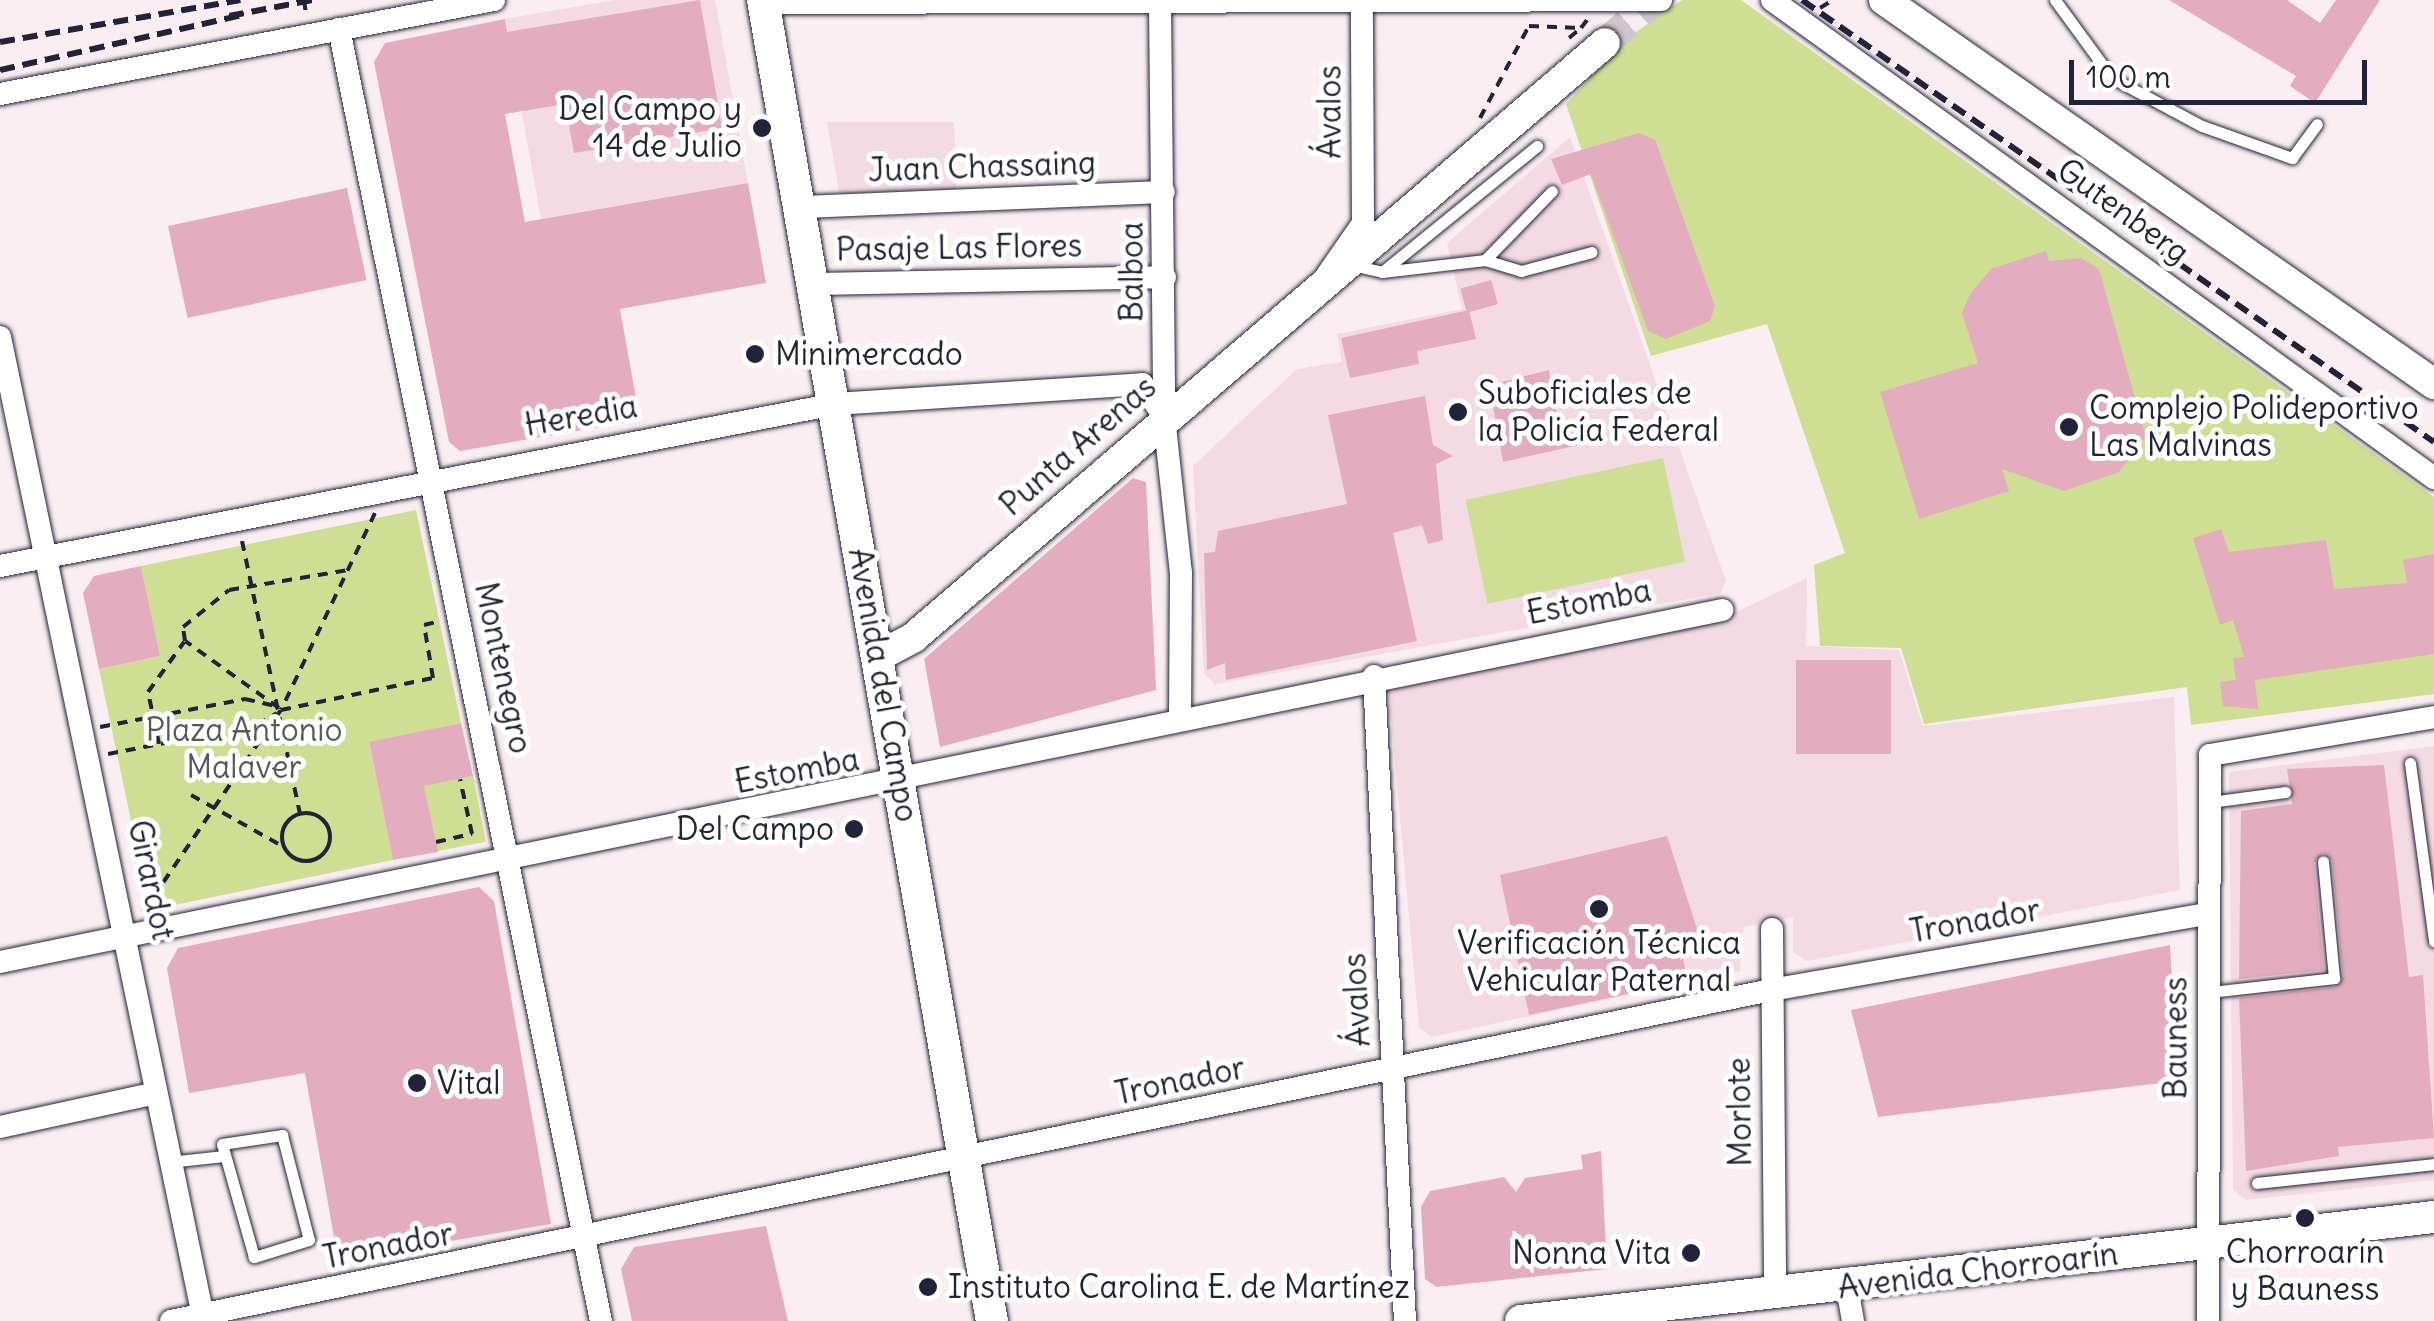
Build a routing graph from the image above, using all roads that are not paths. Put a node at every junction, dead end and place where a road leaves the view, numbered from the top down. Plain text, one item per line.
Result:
1 (494, 0) edge
2 (1661, 0) edge
3 (1772, 0) edge
4 (1884, 0) edge
5 (2055, 0) edge
6 (773, 1) edge
7 (1362, 2) edge
8 (981, 3) edge
9 (1160, 6) junction
10 (339, 29) junction
11 (1605, 43) tunnel mouth
12 (0, 94) edge
13 (2317, 124) dead end
14 (1537, 146) dead end
15 (1552, 191) dead end
16 (1164, 192) junction
17 (802, 207) junction
18 (1362, 223) joint
19 (1592, 252) dead end
20 (1486, 260) junction
21 (1351, 264) junction
22 (1382, 272) junction
23 (1165, 277) junction
24 (815, 284) junction
25 (1322, 285) junction
26 (0, 338) edge
27 (2434, 384) edge
28 (835, 404) junction
29 (1164, 417) junction
30 (2434, 478) edge
31 (430, 487) junction
32 (50, 556) junction
33 (0, 566) edge
34 (1722, 610) dead end
35 (879, 656) junction
36 (1374, 676) junction
37 (2434, 716) edge
38 (1180, 718) junction
39 (2410, 763) dead end
40 (900, 784) junction
41 (2286, 792) dead end
42 (2207, 802) junction
43 (506, 862) junction
44 (2323, 862) dead end
45 (2205, 914) junction
46 (1772, 929) dead end
47 (129, 933) junction
48 (2434, 941) edge
49 (0, 962) edge
50 (1772, 990) junction
51 (2210, 992) junction
52 (1393, 1067) junction
53 (156, 1093) junction
54 (0, 1128) edge
55 (224, 1156) junction
56 (168, 1162) junction
57 (964, 1162) junction
58 (2434, 1164) edge
59 (2257, 1183) dead end
60 (2434, 1217) edge
61 (584, 1242) junction
62 (2206, 1244) junction
63 (1846, 1287) junction
64 (1775, 1294) junction
65 (203, 1318) edge
66 (171, 1321) edge
67 (602, 1321) edge
68 (992, 1321) edge
69 (1405, 1321) edge
70 (1521, 1321) edge
71 (1853, 1321) edge
72 (2208, 1321) edge

1 - 10 street
2 - 7 street
3 - 30 street, Gutenberg
4 - 27 street, Gutenberg
5 - 13 lane
6 - 8 street
6 - 17 main road, Avenida del Campo
7 - 9 street
7 - 18 street, Ávalos
8 - 9 street
9 - 16 street, Balboa
10 - 12 street
10 - 31 street, Montenegro
11 - 21 street, Punta Arenas
14 - 22 lane
15 - 20 lane
16 - 17 street, Juan Chassaing
16 - 23 street, Balboa
17 - 24 main road, Avenida del Campo
18 - 25 street, Punta Arenas
19 - 20 lane
20 - 22 lane
21 - 22 lane
21 - 25 street, Punta Arenas
23 - 24 street, Pasaje Las Flores
23 - 29 street, Balboa
24 - 28 main road, Avenida del Campo
25 - 29 street, Punta Arenas
26 - 32 street, Girardot
28 - 29 street, Heredia
28 - 31 street, Heredia
28 - 35 main road, Avenida del Campo
29 - 35 street, Punta Arenas
29 - 38 street, Balboa
31 - 32 street, Heredia
31 - 43 street, Montenegro
32 - 33 street, Heredia
32 - 47 street, Girardot
34 - 36 street, Estomba
35 - 40 main road, Avenida del Campo
36 - 38 street, Estomba
36 - 52 street, Ávalos
37 - 42 street, Bauness
38 - 40 street, Estomba
39 - 48 lane
40 - 43 street, Estomba
40 - 57 main road, Avenida del Campo
41 - 42 lane
42 - 45 street, Bauness
43 - 47 street, Estomba
43 - 61 street, Montenegro
44 - 51 lane
45 - 50 street, Tronador
45 - 51 street, Bauness
46 - 50 street, Morlote
47 - 49 street, Estomba
47 - 53 street, Girardot
50 - 52 street, Tronador
50 - 64 street, Morlote
51 - 62 street, Bauness
52 - 57 street, Tronador
52 - 69 street, Ávalos
53 - 54 street
53 - 56 street, Girardot
55 - 55 lane
55 - 56 lane
56 - 65 street, Girardot
57 - 61 street, Tronador
57 - 68 main road, Avenida del Campo
58 - 59 lane
60 - 62 main road, Avenida Chorroarín
61 - 65 street, Tronador
61 - 67 street, Montenegro
62 - 63 main road, Avenida Chorroarín
62 - 72 street, Bauness
63 - 64 main road, Avenida Chorroarín
63 - 71 street
64 - 70 main road, Avenida Chorroarín
65 - 66 street, Tronador

